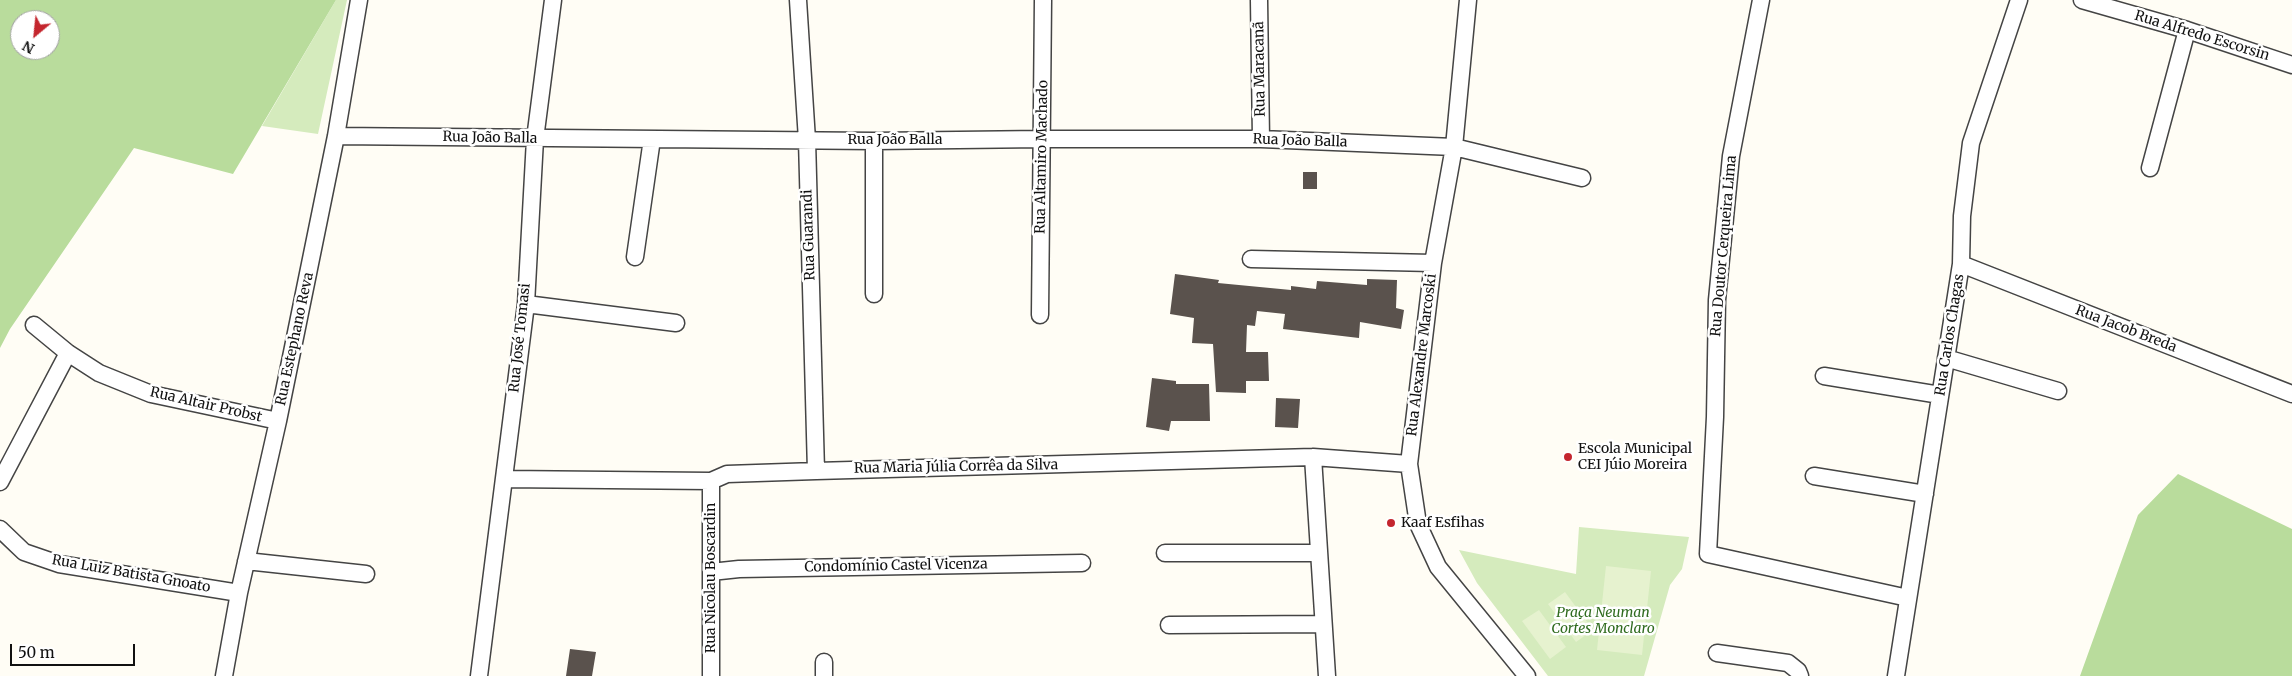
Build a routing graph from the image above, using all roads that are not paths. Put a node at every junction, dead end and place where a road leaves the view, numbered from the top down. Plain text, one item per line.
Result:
1 (359, 0) edge
2 (553, 0) edge
3 (798, 0) edge
4 (1043, 0) edge
5 (1259, 0) edge
6 (1468, 0) edge
7 (1761, 0) edge
8 (2019, 0) edge
9 (2082, 0) edge
10 (2187, 30) junction
11 (2292, 65) edge
12 (336, 136) junction
13 (1042, 138) junction
14 (535, 139) junction
15 (652, 139) junction
16 (1261, 139) junction
17 (807, 140) junction
18 (874, 141) junction
19 (1454, 147) junction
20 (2150, 168) dead end
21 (1582, 178) dead end
22 (635, 257) dead end
23 (1251, 259) dead end
24 (1434, 264) junction
25 (1961, 264) junction
26 (874, 294) dead end
27 (526, 304) junction
28 (1040, 315) dead end
29 (676, 323) dead end
30 (34, 325) dead end
31 (68, 353) junction
32 (1946, 358) junction
33 (1824, 376) dead end
34 (2058, 391) dead end
35 (2292, 394) edge
36 (1940, 395) junction
37 (278, 421) junction
38 (1313, 458) junction
39 (1409, 464) junction
40 (816, 471) junction
41 (1814, 476) dead end
42 (504, 479) junction
43 (711, 481) junction
44 (0, 482) edge
45 (1925, 494) junction
46 (0, 529) edge
47 (1165, 553) dead end
48 (1318, 553) junction
49 (246, 560) junction
50 (1082, 563) dead end
51 (711, 572) junction
52 (366, 574) dead end
53 (239, 593) junction
54 (1908, 598) junction
55 (1323, 624) junction
56 (1169, 625) dead end
57 (1717, 653) dead end
58 (224, 676) edge
59 (479, 676) edge
60 (711, 676) edge
61 (1327, 676) edge
62 (1527, 676) edge
63 (1800, 676) edge
64 (1896, 676) edge

1 - 12 street, Rua Estephano Reva
2 - 14 street, Rua José Tomasi
3 - 17 street, Rua Guarandi
4 - 13 street, Rua Altamiro Machado
5 - 16 street, Rua Maracanã
6 - 19 street, Rua Alexandre Marcoski
7 - 54 street, Rua Doutor Cerqueira Lima
8 - 25 street, Rua Carlos Chagas
9 - 10 street, Rua Alfredo Escorsin
10 - 11 street, Rua Alfredo Escorsin
10 - 20 street
12 - 14 street, Rua João Balla
12 - 37 street, Rua Estephano Reva
13 - 16 street, Rua João Balla
13 - 18 street, Rua João Balla
13 - 28 street, Rua Altamiro Machado
14 - 15 street, Rua João Balla
14 - 27 street, Rua José Tomasi
15 - 17 street, Rua João Balla
15 - 22 street
16 - 19 street, Rua João Balla
17 - 18 street, Rua João Balla
17 - 40 street, Rua Guarandi
18 - 26 street
19 - 21 street, Rua João Balla
19 - 24 street, Rua Alexandre Marcoski
23 - 24 street
24 - 39 street, Rua Alexandre Marcoski
25 - 32 street, Rua Carlos Chagas
25 - 35 street, Rua Jacob Breda
27 - 29 street
27 - 42 street, Rua José Tomasi
30 - 31 street, Rua Altair Probst
31 - 37 street, Rua Altair Probst
31 - 44 street
32 - 34 street
32 - 36 street, Rua Carlos Chagas
33 - 36 street
36 - 45 street, Rua Carlos Chagas
37 - 49 street, Rua Estephano Reva
38 - 39 street, Rua Maria Júlia Corrêa da Silva
38 - 40 street, Rua Maria Júlia Corrêa da Silva
38 - 48 street
39 - 62 street, Rua Alexandre Marcoski
40 - 43 street, Rua Maria Júlia Corrêa da Silva
41 - 45 street
42 - 43 street, Rua Maria Júlia Corrêa da Silva
42 - 59 street, Rua José Tomasi
43 - 51 street, Rua Nicolau Boscardin
45 - 54 street, Rua Carlos Chagas
46 - 53 street, Rua Luiz Batista Gnoato
47 - 48 street
48 - 55 street
49 - 52 street
49 - 53 street, Rua Estephano Reva
50 - 51 street, Condomínio Castel Vicenza
51 - 60 street, Rua Nicolau Boscardin
53 - 58 street, Rua Estephano Reva
54 - 64 street, Rua Carlos Chagas
55 - 56 street
55 - 61 street
57 - 63 street

